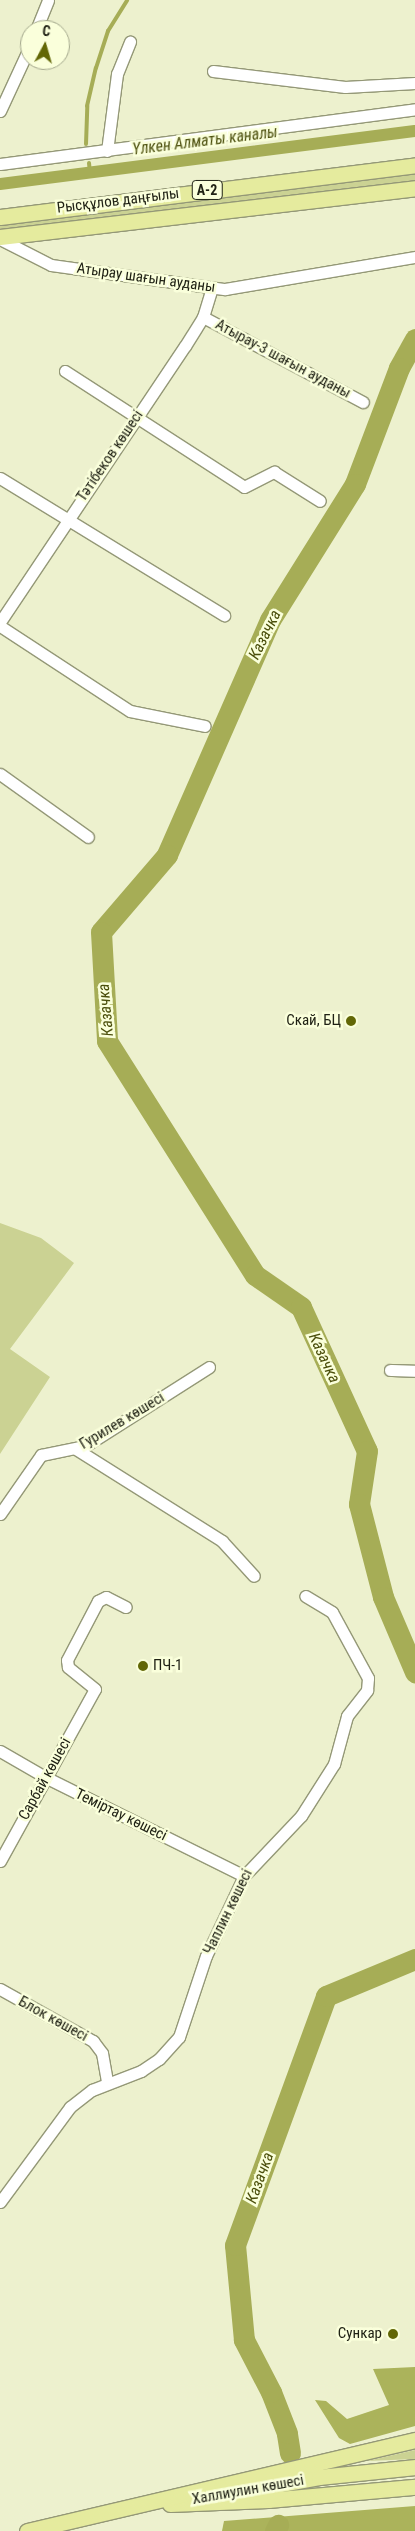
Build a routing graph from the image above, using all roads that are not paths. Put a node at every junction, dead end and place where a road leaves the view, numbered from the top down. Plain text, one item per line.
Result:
1 (48, 0) edge
2 (40, 20) edge
3 (130, 42) dead end
4 (20, 68) edge
5 (213, 71) dead end
6 (415, 83) edge
7 (415, 109) edge
8 (0, 111) edge
9 (107, 151) junction
10 (0, 164) edge
11 (415, 164) edge
12 (415, 188) edge
13 (0, 217) edge
14 (0, 238) edge
15 (415, 257) edge
16 (212, 287) junction
17 (203, 317) junction
18 (64, 371) dead end
19 (363, 402) dead end
20 (134, 419) junction
21 (0, 478) edge
22 (320, 501) dead end
23 (67, 520) junction
24 (224, 615) dead end
25 (0, 622) edge
26 (0, 626) edge
27 (205, 726) dead end
28 (0, 774) edge
29 (88, 837) dead end
30 (209, 1368) dead end
31 (390, 1370) dead end
32 (415, 1371) edge
33 (76, 1449) junction
34 (0, 1514) edge
35 (254, 1576) dead end
36 (305, 1596) dead end
37 (126, 1607) dead end
38 (0, 1751) edge
39 (45, 1777) junction
40 (0, 1860) edge
41 (244, 1876) junction
42 (0, 1989) edge
43 (107, 2082) junction
44 (0, 2202) edge
45 (415, 2440) edge
46 (415, 2467) edge
47 (415, 2487) edge
48 (170, 2504) junction
49 (81, 2518) junction
50 (27, 2531) edge

1 - 2 street
3 - 9 street
4 - 8 street
5 - 6 street
7 - 9 street
9 - 10 street
11 - 13 main road, Рысқұлов даңғылы / A-2
12 - 14 main road, Рысқұлов даңғылы / A-2
14 - 16 street, Атырау шағын ауданы
15 - 16 street, Атырау шағын ауданы
16 - 17 street, Тәтібеков көшесі
17 - 19 street, Атырау-3 шағын ауданы
17 - 20 street, Тәтібеков көшесі
18 - 20 street
20 - 22 street
20 - 23 street, Тәтібеков көшесі
21 - 23 street
23 - 24 street
23 - 25 street, Тәтібеков көшесі
26 - 27 street
28 - 29 street
30 - 33 street, Гурилев көшесі
31 - 32 street
33 - 34 street, Гурилев көшесі
33 - 35 street
36 - 41 street, Чаплин көшесі
37 - 39 street, Сарбай көшесі
38 - 39 street, Теміртау көшесі
39 - 40 street, Сарбай көшесі
39 - 41 street, Теміртау көшесі
41 - 43 street, Чаплин көшесі
42 - 43 street, Блок көшесі
43 - 44 street, Чаплин көшесі
45 - 49 main road
46 - 48 main road, Халлиулин көшесі
47 - 48 main road
48 - 49 main road, Халлиулин көшесі
49 - 50 main road

